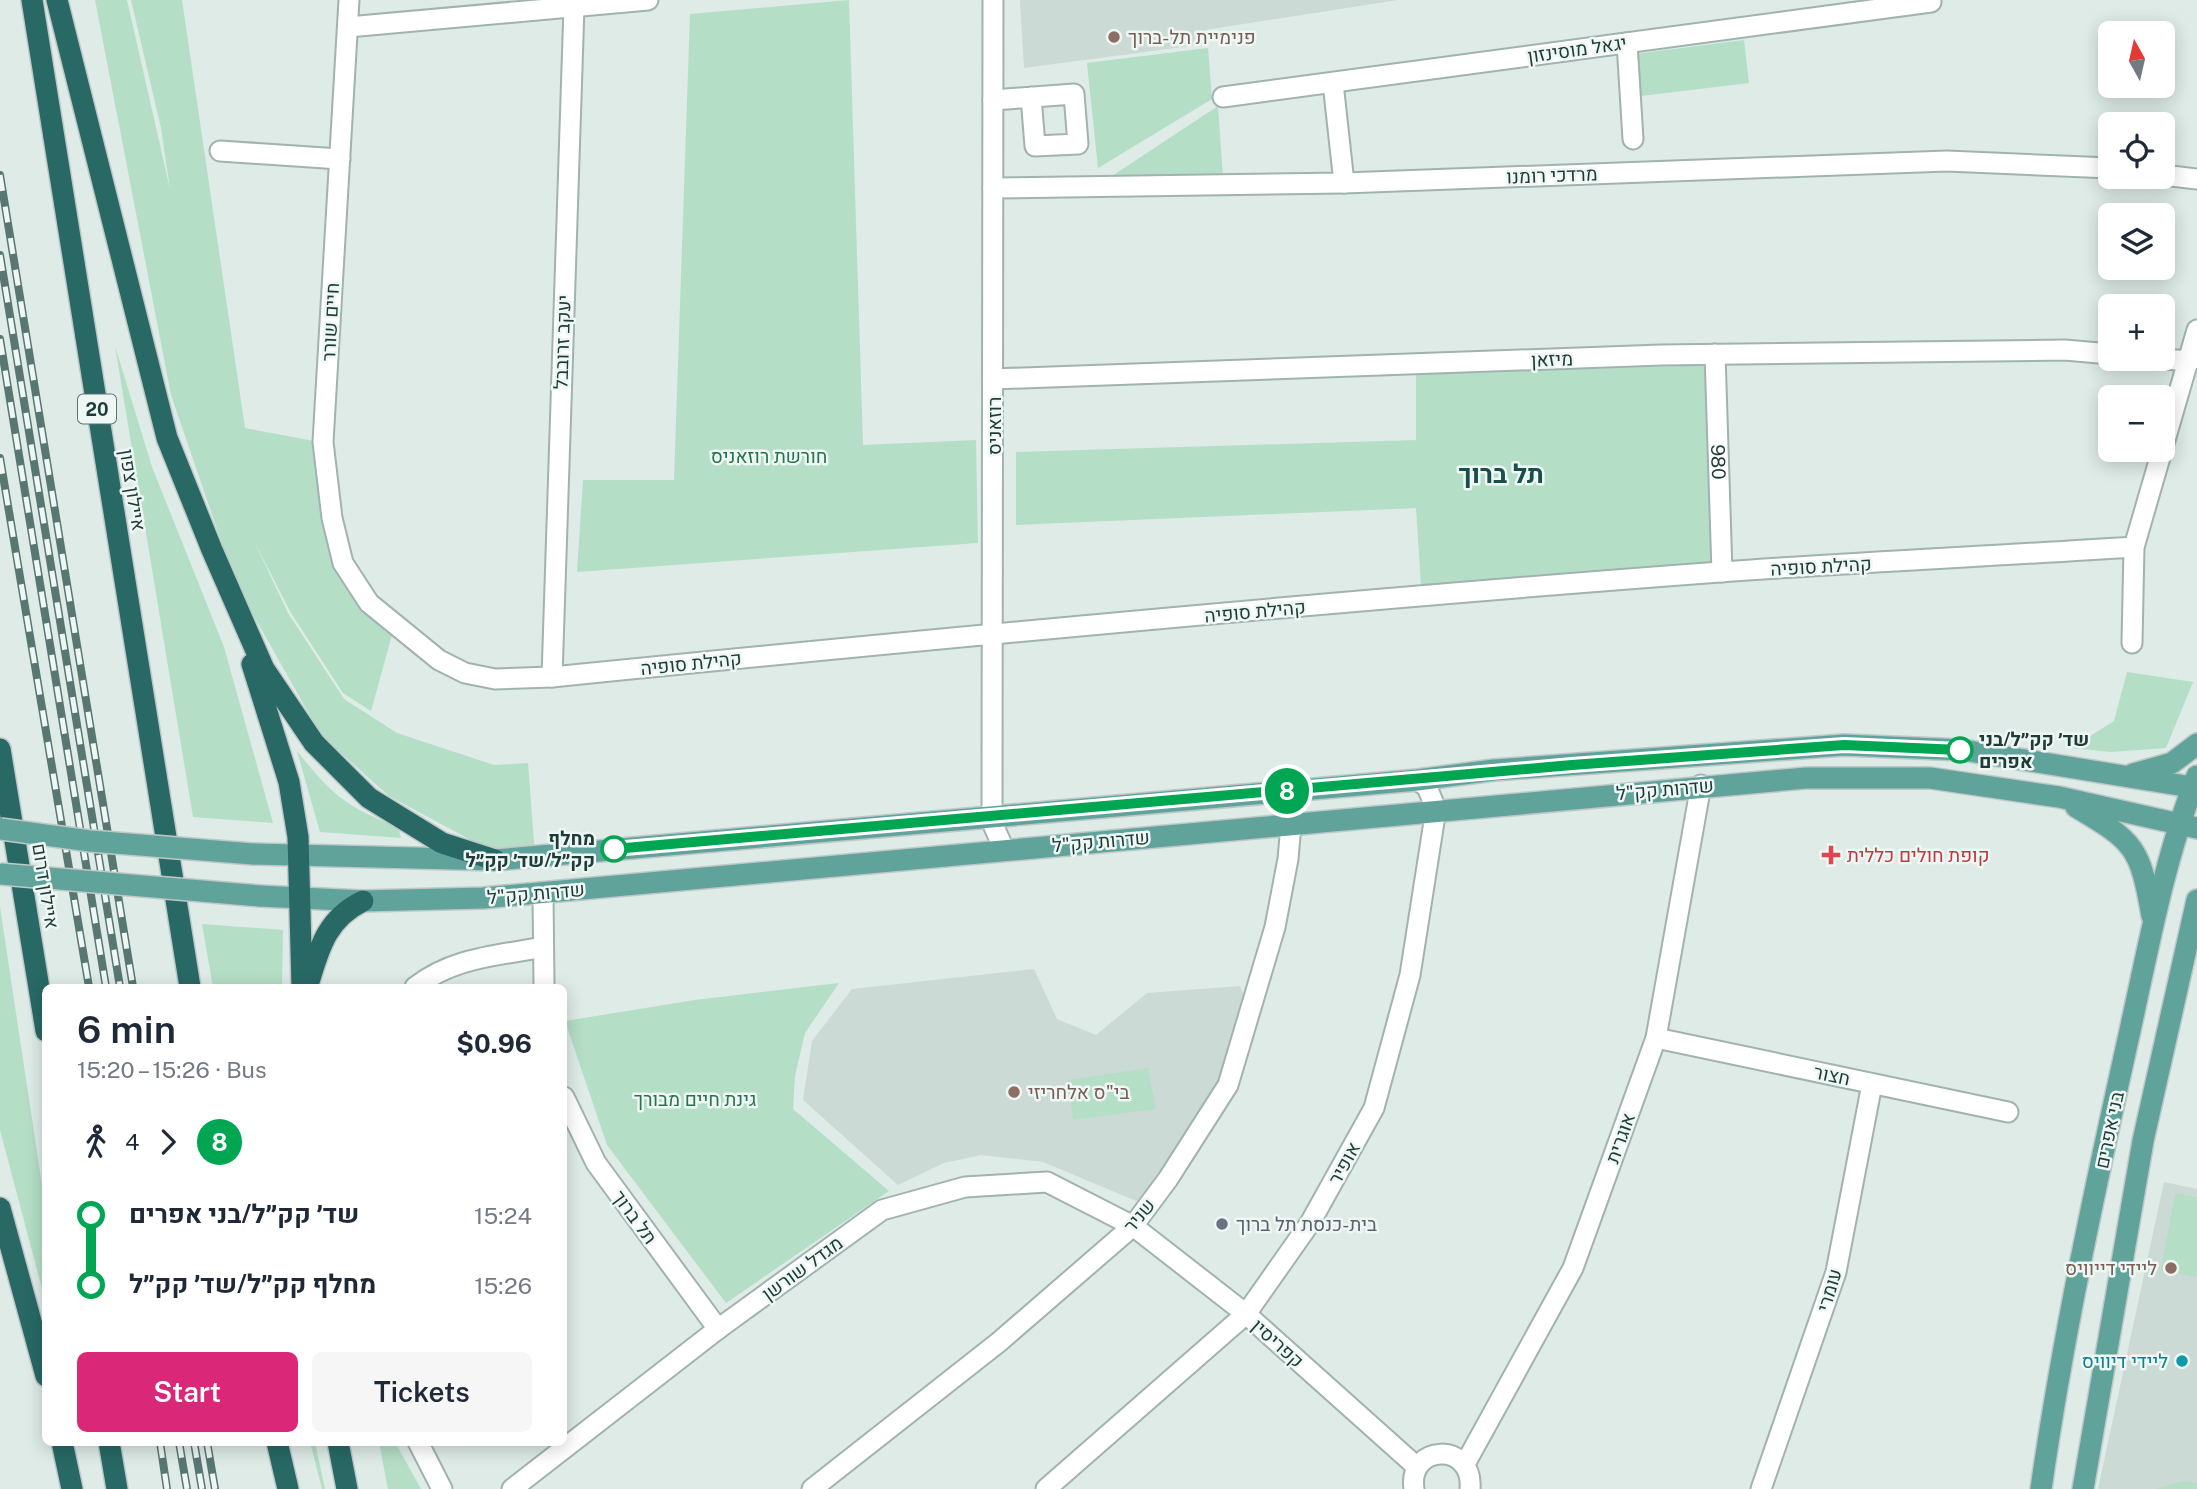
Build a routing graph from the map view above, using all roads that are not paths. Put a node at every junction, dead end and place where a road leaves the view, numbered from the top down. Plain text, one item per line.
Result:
1 (32, 0) edge
2 (57, 0) edge
3 (349, 0) edge
4 (648, 0) edge
5 (993, 0) edge
6 (1931, 2) edge
7 (574, 7) junction
8 (348, 27) junction
9 (1627, 43) junction
10 (1333, 82) junction
11 (1031, 97) dead end
12 (1223, 97) dead end
13 (993, 100) junction
14 (1633, 139) dead end
15 (220, 151) dead end
16 (340, 159) junction
17 (2098, 167) edge
18 (2175, 176) edge
19 (2197, 179) edge
20 (1344, 183) junction
21 (993, 188) junction
22 (2197, 330) edge
23 (2098, 353) edge
24 (1715, 354) junction
25 (2175, 360) edge
26 (2190, 361) junction
27 (993, 379) junction
28 (2134, 547) junction
29 (1722, 572) junction
30 (231, 595) junction
31 (393, 625) joint
32 (994, 633) junction
33 (2132, 643) dead end
34 (552, 677) junction
35 (2197, 744) edge
36 (0, 749) edge
37 (2130, 775) junction
38 (1417, 780) junction
39 (2196, 784) edge
40 (1701, 785) junction
41 (2059, 797) junction
42 (1436, 809) junction
43 (992, 815) junction
44 (1291, 825) junction
45 (2189, 825) edge
46 (0, 829) edge
47 (1004, 849) junction
48 (299, 857) junction
49 (495, 860) junction
50 (0, 874) edge
51 (543, 893) junction
52 (301, 899) junction
53 (363, 901) junction
54 (2197, 901) edge
55 (2154, 925) junction
56 (543, 947) junction
57 (190, 984) edge
58 (304, 984) edge
59 (305, 984) edge
60 (419, 984) edge
61 (544, 984) edge
62 (42, 1006) edge
63 (1656, 1038) junction
64 (1872, 1084) junction
65 (567, 1103) edge
66 (2008, 1112) dead end
67 (0, 1208) edge
68 (1133, 1226) junction
69 (1246, 1314) junction
70 (718, 1329) junction
71 (42, 1361) edge
72 (63, 1446) edge
73 (111, 1446) edge
74 (278, 1446) edge
75 (339, 1446) edge
76 (420, 1446) edge
77 (1465, 1464) junction
78 (1417, 1466) junction
79 (72, 1489) edge
80 (117, 1489) edge
81 (288, 1489) edge
82 (347, 1489) edge
83 (442, 1489) edge
84 (512, 1489) edge
85 (812, 1489) edge
86 (1046, 1489) edge
87 (1414, 1489) edge
88 (1471, 1489) edge
89 (1762, 1489) edge
90 (2041, 1489) edge
91 (2083, 1489) edge

1 - 57 highway, איילון צפון / 20
2 - 30 highway
3 - 8 street, חיים שורר
4 - 7 street
5 - 13 street, רוזאניס
6 - 9 street, יגאל מוסינזון
7 - 8 street
7 - 34 street, יעקב זרובבל
8 - 16 street, חיים שורר
9 - 10 street, יגאל מוסינזון
9 - 14 street
10 - 12 street, יגאל מוסינזון
10 - 20 street
11 - 13 street
13 - 21 street, רוזאניס
15 - 16 street
16 - 31 street, חיים שורר
17 - 20 street, מרדכי רומנו
18 - 19 street
20 - 21 street, מרדכי רומנו
21 - 27 street, רוזאניס
22 - 26 street
23 - 24 street, מיזאן
24 - 27 street, מיזאן
24 - 29 street, 980
25 - 26 street
26 - 28 street
27 - 32 street, רוזאניס
28 - 29 street, קהילת סופיה
28 - 33 street
29 - 32 street, קהילת סופיה
30 - 48 highway
30 - 49 highway
31 - 34 street, קהילת סופיה
32 - 34 street, קהילת סופיה
32 - 43 street, רוזאניס
35 - 37 main road
36 - 62 highway, איילון דרום
37 - 38 main road, שדרות קק"ל
37 - 39 main road, שדרות קק"ל
38 - 42 street
38 - 43 main road, שדרות קק"ל
39 - 45 main road, בני אפרים
40 - 41 main road, שדרות קק"ל
40 - 42 main road, שדרות קק"ל
40 - 63 street, אוגרית
41 - 45 main road, שדרות קק"ל
41 - 55 main road
42 - 44 main road, שדרות קק"ל
42 - 69 street, אופיר
43 - 47 street, רוזאניס
43 - 49 main road, שדרות קק"ל
44 - 47 main road, שדרות קק"ל
44 - 68 street, שניר
45 - 55 main road, בני אפרים
46 - 48 main road, שדרות קק"ל, bridge
47 - 51 main road, שדרות קק"ל
48 - 49 main road, שדרות קק"ל
48 - 52 highway
50 - 52 main road, שדרות קק"ל, bridge
51 - 53 main road, שדרות קק"ל
51 - 56 street
52 - 53 main road, שדרות קק"ל
52 - 58 highway
53 - 59 highway
54 - 91 main road, בני אפרים
55 - 90 main road, בני אפרים
56 - 60 street
56 - 61 street
63 - 64 street, חצור
63 - 77 street, אוגרית
64 - 66 street, חצור
64 - 89 street, עומרי
65 - 70 street, תל ברוך
67 - 71 highway
68 - 69 street, קפריסין
68 - 70 street, מגדל שורשן
68 - 85 street, שניר
69 - 78 street, קפריסין
69 - 86 street, אופיר
70 - 84 street, מגדל שורשן
72 - 79 highway
73 - 80 highway
74 - 81 highway
75 - 82 highway
76 - 83 street
77 - 78 street
77 - 88 street
78 - 87 street

